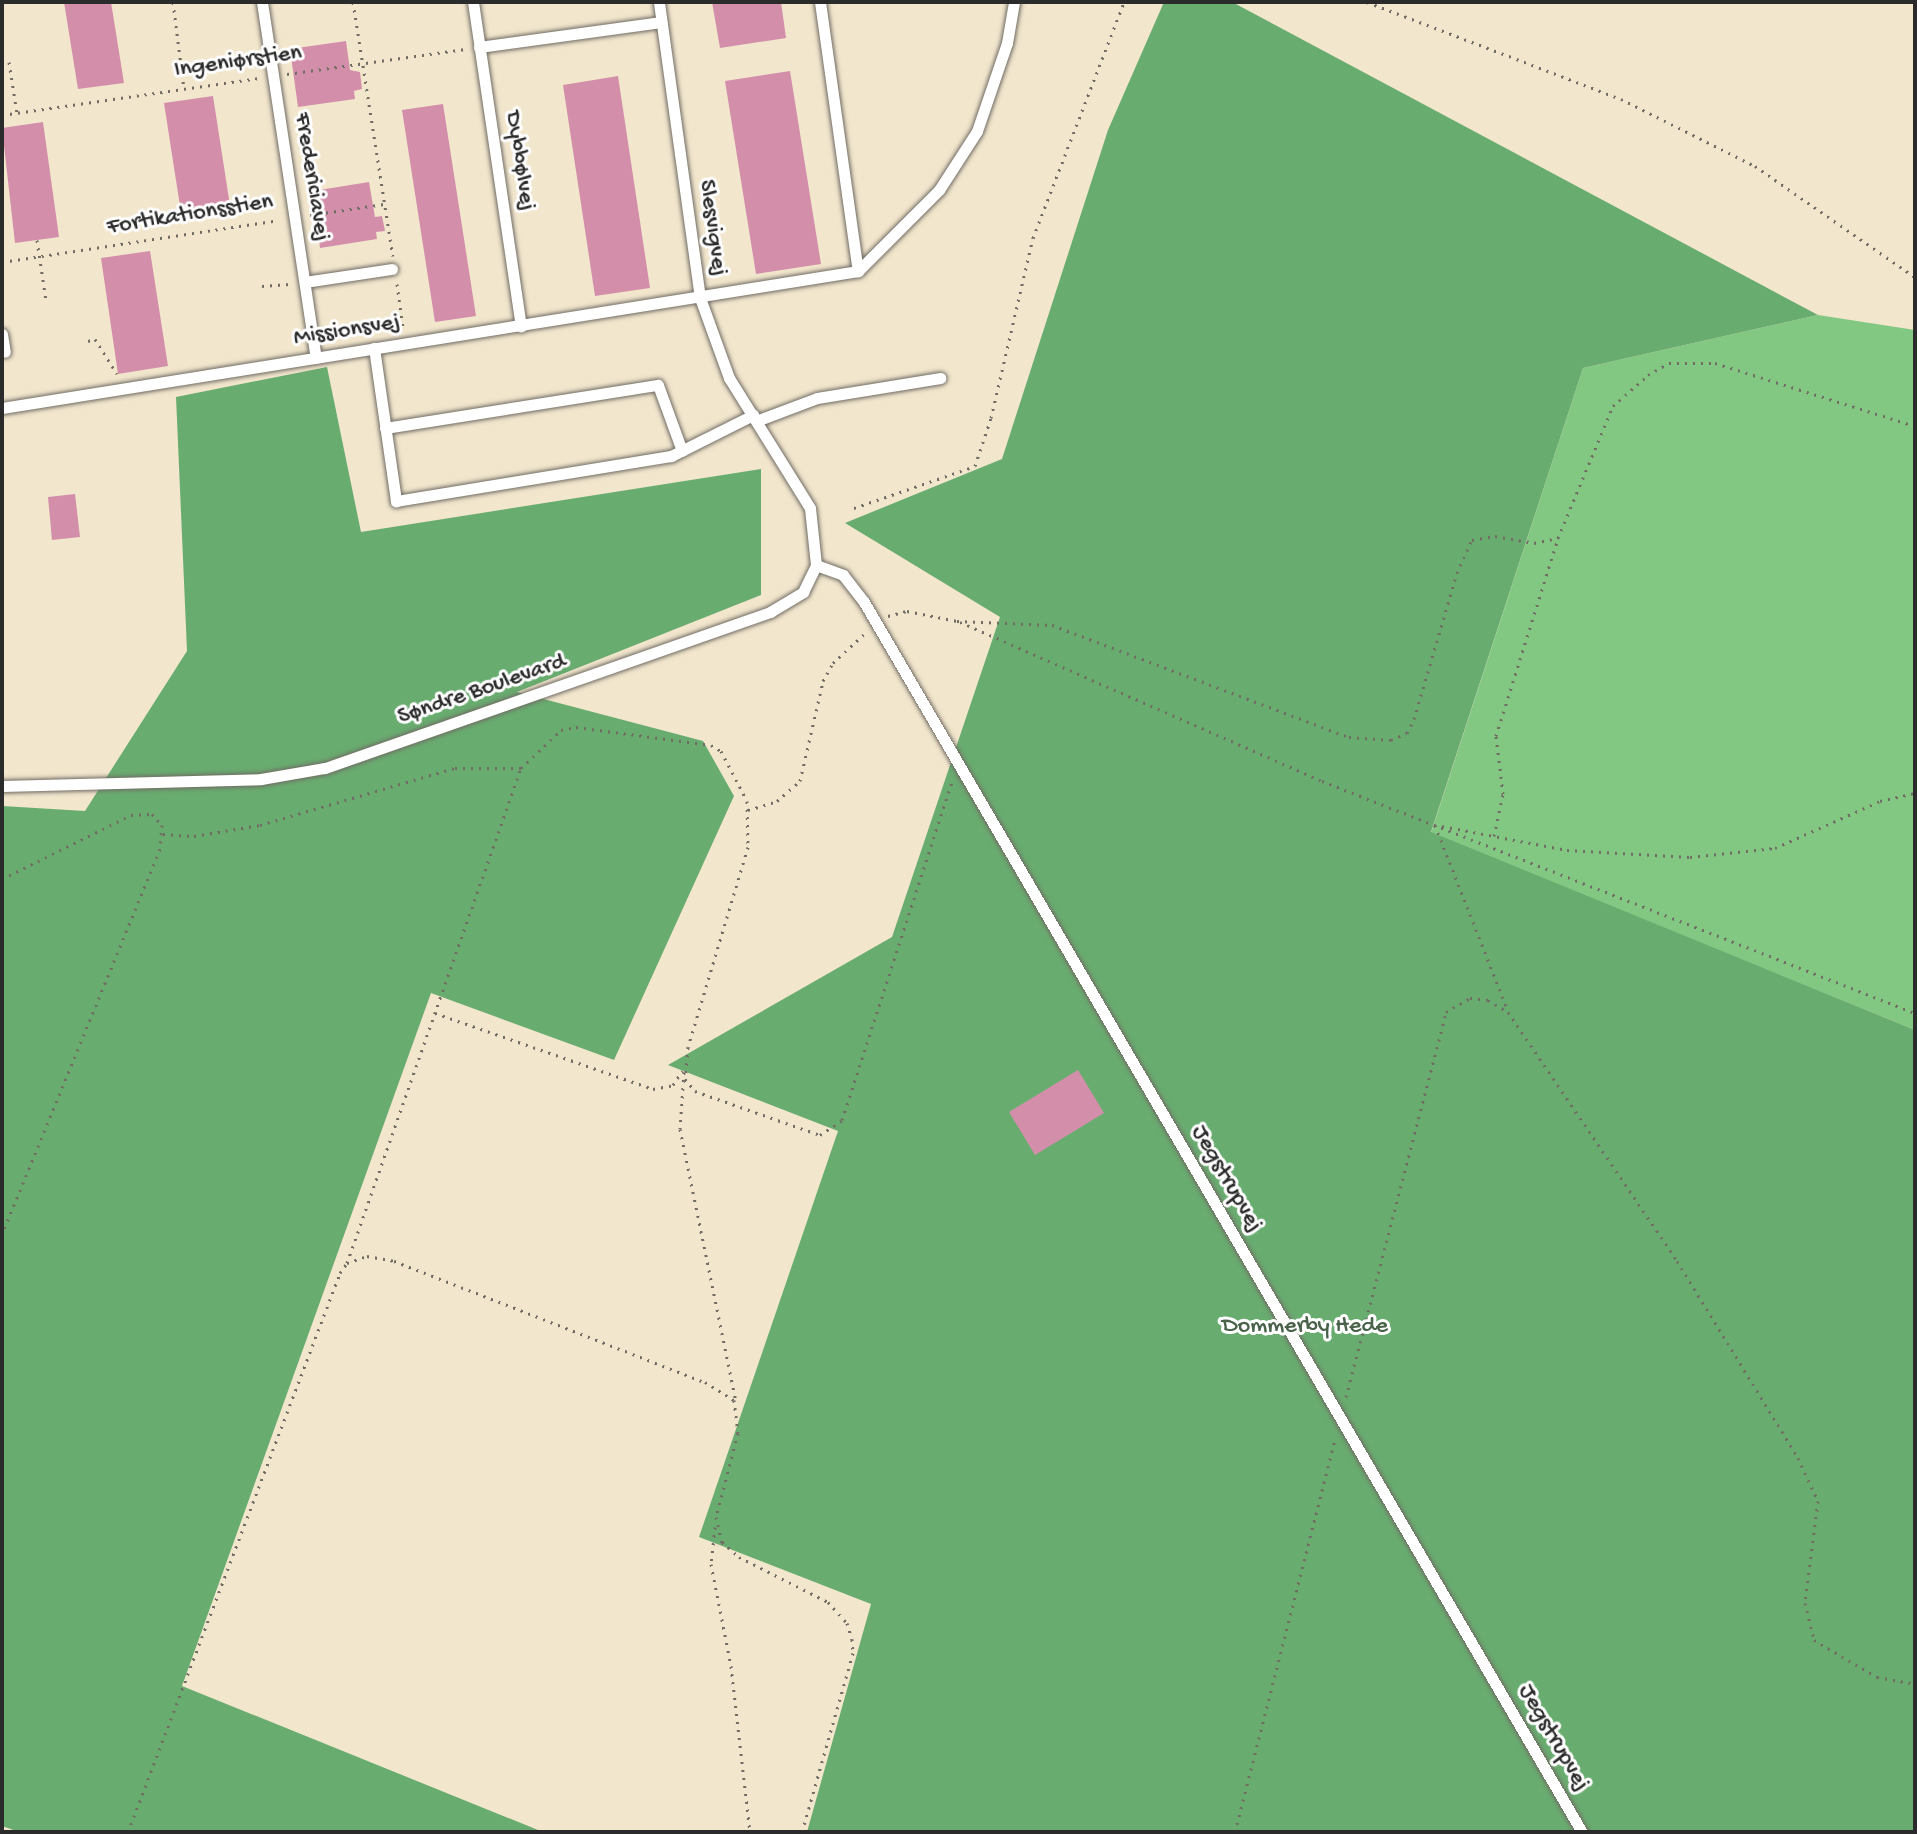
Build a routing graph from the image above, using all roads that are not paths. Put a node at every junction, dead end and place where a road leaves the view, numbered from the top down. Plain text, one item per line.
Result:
1 (262, 2) edge
2 (473, 2) edge
3 (659, 2) edge
4 (820, 2) edge
5 (1014, 2) edge
6 (661, 22) junction
7 (479, 47) junction
8 (393, 268) road end
9 (858, 271) junction
10 (305, 282) junction
11 (700, 298) junction
12 (521, 326) junction
13 (2, 334) edge
14 (374, 348) junction
15 (5, 352) dead end
16 (316, 358) junction
17 (940, 378) dead end
18 (2, 408) edge
19 (754, 418) junction
20 (385, 428) junction
21 (682, 451) junction
22 (816, 565) junction
23 (2, 786) edge
24 (1582, 1832) edge

1 - 10 lane, Fredericiavej
2 - 7 lane, Dybbølvej
3 - 6 lane, Slesvigvej
4 - 9 lane
5 - 9 lane
6 - 7 lane
6 - 11 lane, Slesvigvej
7 - 12 lane, Dybbølvej
8 - 10 lane
9 - 11 lane, Missionsvej
10 - 16 lane, Fredericiavej
11 - 12 lane, Missionsvej
11 - 19 lane, Slesvigvej
12 - 14 lane, Missionsvej
13 - 15 lane
14 - 16 lane, Missionsvej
14 - 20 lane
16 - 18 lane, Missionsvej
17 - 19 lane
19 - 21 lane
19 - 22 lane, Slesvigvej
20 - 21 lane
20 - 21 lane
22 - 23 lane, Søndre Boulevard
22 - 24 lane, Jegstrupvej

